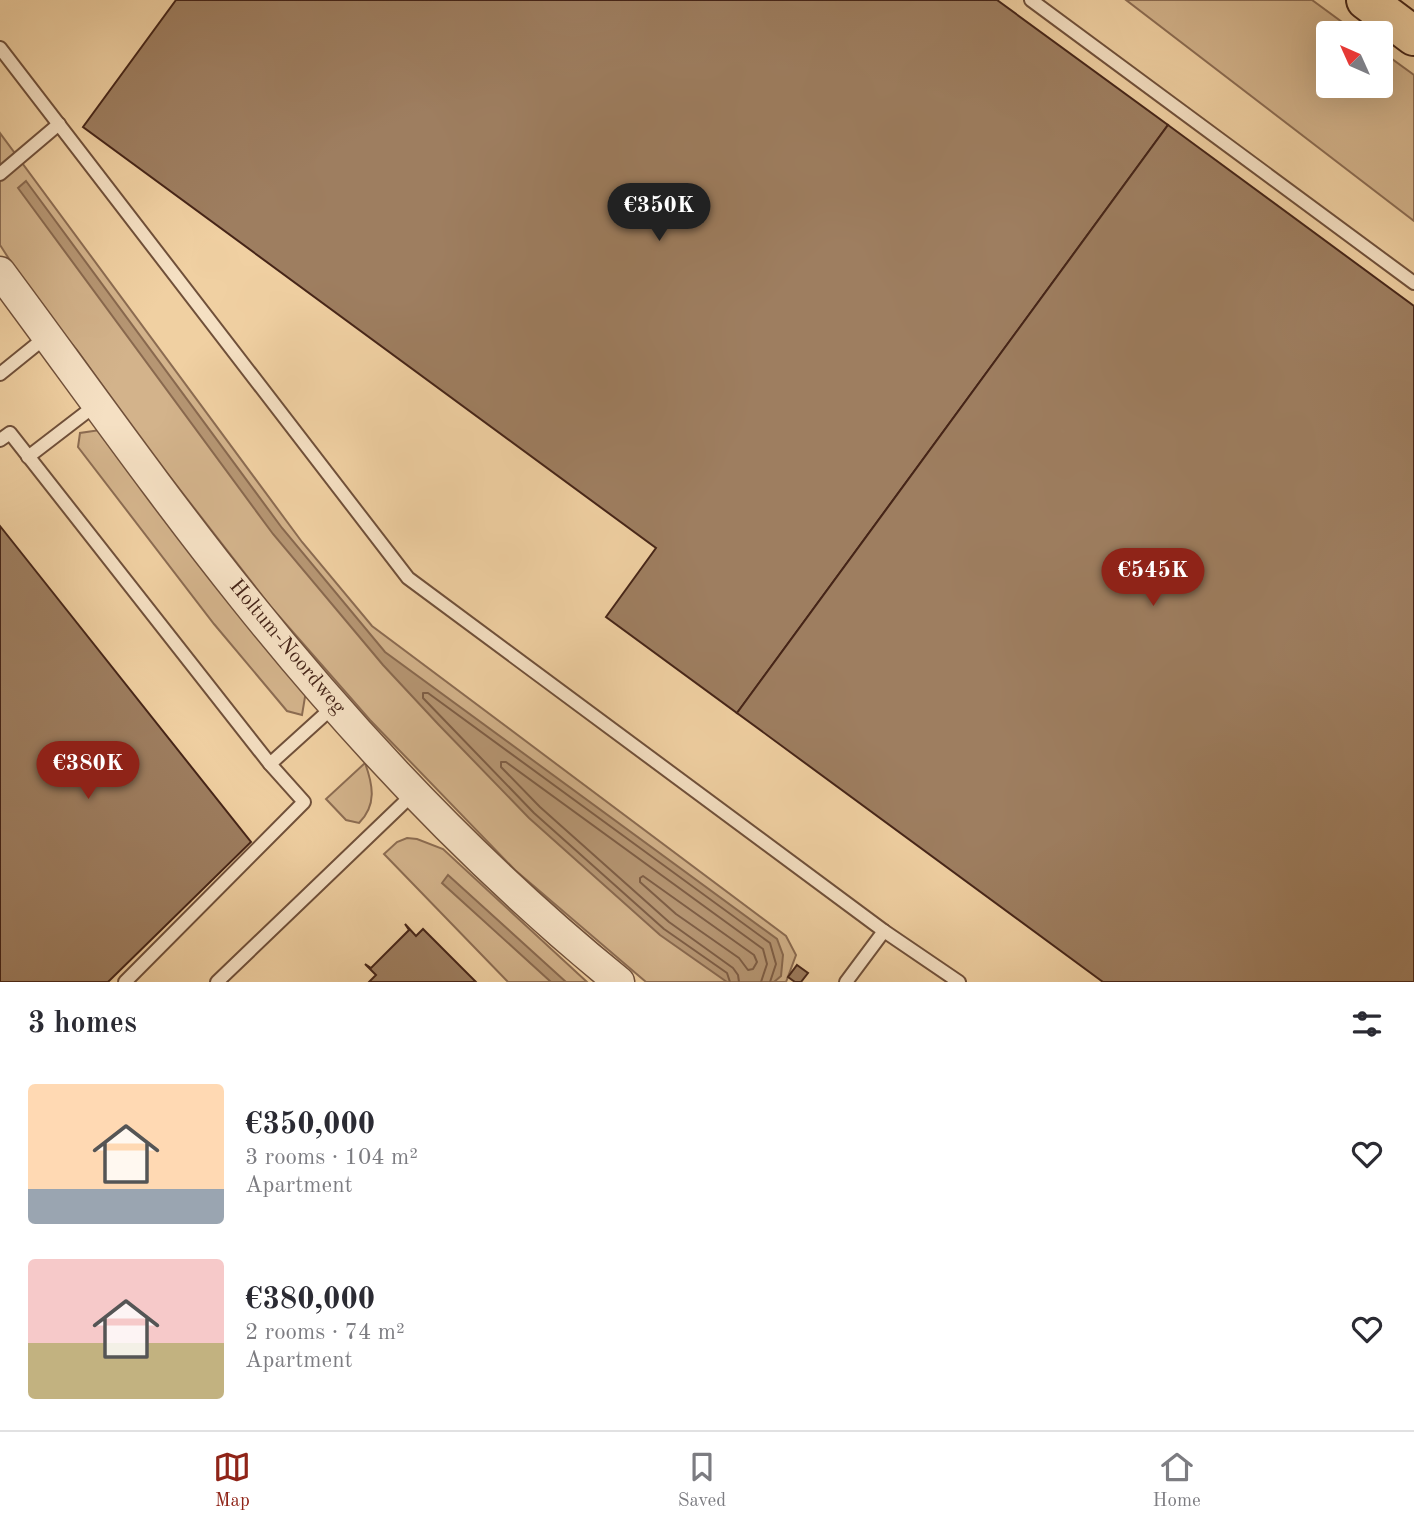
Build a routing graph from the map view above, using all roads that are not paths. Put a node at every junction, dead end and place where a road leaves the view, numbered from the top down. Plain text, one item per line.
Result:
1 (1031, 0) edge
2 (1366, 0) edge
3 (1414, 36) edge
4 (0, 48) edge
5 (59, 124) junction
6 (0, 174) edge
7 (0, 272) edge
8 (1414, 283) edge
9 (47, 336) junction
10 (0, 374) edge
11 (97, 403) junction
12 (0, 440) edge
13 (29, 457) junction
14 (335, 706) junction
15 (270, 764) junction
16 (415, 791) junction
17 (884, 931) junction
18 (125, 982) edge
19 (217, 982) edge
20 (619, 982) edge
21 (846, 982) edge
22 (959, 982) edge

1 - 8 lane
2 - 3 highway
4 - 5 lane
5 - 6 lane
5 - 17 lane
7 - 9 street, Holtum-Noordweg
9 - 10 lane
9 - 11 street, Holtum-Noordweg
11 - 13 lane
11 - 14 street, Holtum-Noordweg
12 - 13 lane
13 - 15 lane
14 - 15 lane
14 - 16 street, Holtum-Noordweg
15 - 18 lane
16 - 19 lane
16 - 20 street, Holtum-Noordweg
17 - 21 lane
17 - 22 lane

